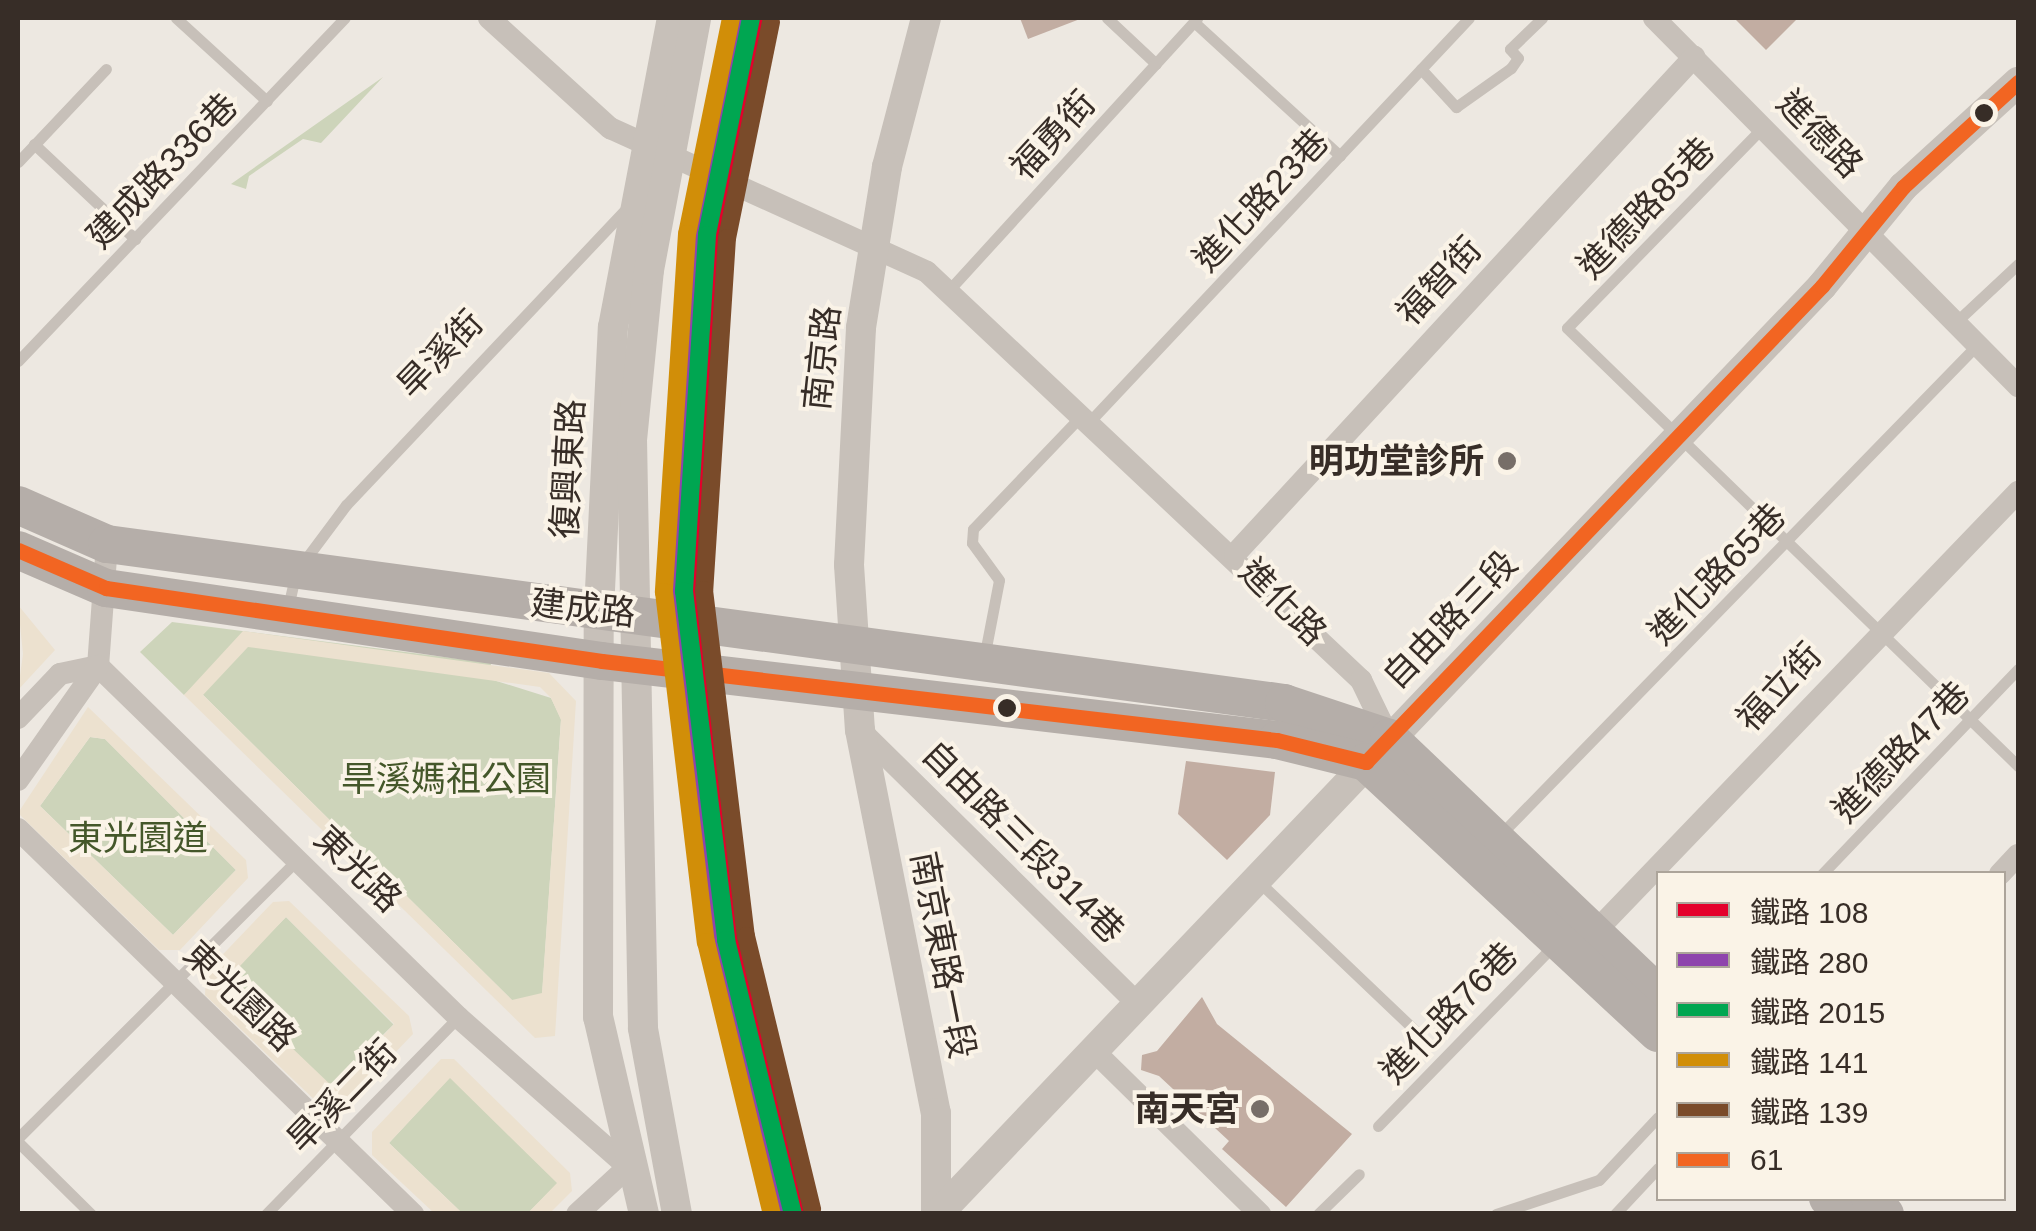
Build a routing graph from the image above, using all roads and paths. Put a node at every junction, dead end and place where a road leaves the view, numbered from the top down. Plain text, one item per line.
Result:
1 (176, 18) edge
2 (345, 18) edge
3 (489, 18) edge
4 (672, 18) edge
5 (696, 18) edge
6 (926, 18) edge
7 (1107, 18) edge
8 (1469, 18) edge
9 (1542, 18) edge
10 (1654, 18) edge
11 (1196, 20) edge
12 (1694, 56) junction
13 (1156, 64) junction
14 (106, 69) dead end
15 (1421, 69) junction
16 (2018, 82) edge
17 (267, 101) junction
18 (1764, 126) junction
19 (34, 144) junction
20 (657, 153) junction
21 (1340, 156) junction
22 (18, 162) edge
23 (636, 199) junction
24 (1865, 236) junction
25 (135, 239) junction
26 (875, 242) junction
27 (2018, 264) edge
28 (948, 290) junction
29 (1954, 324) junction
30 (1977, 346) junction
31 (18, 361) edge
32 (2018, 386) edge
33 (1088, 416) junction
34 (1678, 435) junction
35 (2018, 492) edge
36 (18, 505) edge
37 (1788, 540) junction
38 (107, 544) junction
39 (18, 550) edge
40 (1234, 554) junction
41 (296, 572) junction
42 (106, 588) junction
43 (287, 611) junction
44 (616, 612) junction
45 (1881, 630) junction
46 (851, 643) junction
47 (620, 662) junction
48 (982, 665) junction
49 (98, 666) junction
50 (2018, 670) edge
51 (858, 709) junction
52 (18, 718) edge
53 (1971, 718) junction
54 (1378, 750) junction
55 (2018, 766) edge
56 (18, 780) edge
57 (18, 829) edge
58 (1495, 840) junction
59 (296, 861) junction
60 (1825, 871) edge
61 (1257, 880) junction
62 (1577, 936) junction
63 (176, 982) junction
64 (1656, 993) edge
65 (1138, 1004) junction
66 (458, 1017) junction
67 (1656, 1031) edge
68 (1421, 1036) dead end
69 (1094, 1052) junction
70 (1656, 1119) edge
71 (659, 1126) junction
72 (1378, 1126) dead end
73 (18, 1140) edge
74 (338, 1140) junction
75 (628, 1167) junction
76 (1656, 1170) edge
77 (1358, 1174) dead end
78 (91, 1214) edge
79 (266, 1214) edge
80 (412, 1214) edge
81 (577, 1214) edge
82 (644, 1214) edge
83 (677, 1214) edge
84 (937, 1214) edge
85 (1260, 1214) edge
86 (1318, 1214) edge
87 (1496, 1214) edge
88 (1614, 1214) edge

1 - 17 lane
2 - 17 lane, 建成路336巷
3 - 20 street, 進化路
4 - 20 street, 復興東路
5 - 20 street, 復興東路
6 - 26 street, 南京路
7 - 13 lane
8 - 15 lane, 進化路23巷
9 - 15 lane
10 - 12 street, 進德路
11 - 13 lane, 福勇街
11 - 21 lane
12 - 18 street, 進德路
12 - 40 street, 福智街
13 - 28 lane, 福勇街
14 - 19 lane
15 - 21 lane, 進化路23巷
16 - 24 street, 自由路三段
17 - 25 lane, 建成路336巷
18 - 24 street, 進德路
18 - 34 lane, 進德路85巷
19 - 22 lane
19 - 25 lane
20 - 23 street, 復興東路
20 - 26 street, 進化路
20 - 44 street, 復興東路
21 - 33 lane, 進化路23巷
23 - 41 lane, 旱溪街
23 - 44 street, 復興東路
24 - 29 street, 進德路
24 - 34 street, 自由路三段
25 - 31 lane, 建成路336巷
26 - 28 street, 進化路
26 - 46 street, 南京路
27 - 29 lane
28 - 33 street, 進化路
29 - 30 street, 進德路
30 - 32 street, 進德路
30 - 37 lane, 進化路65巷
33 - 40 street, 進化路
33 - 48 lane, 進化路23巷
34 - 37 lane
34 - 54 street, 自由路三段
35 - 45 street, 福立街
36 - 38 main road, 建成路
37 - 45 lane
37 - 58 lane, 進化路65巷
38 - 41 main road, 建成路
38 - 42 street
39 - 42 main road, 建成路
40 - 54 street, 進化路
41 - 43 lane, 旱溪街
41 - 44 main road, 建成路
42 - 43 main road, 建成路
42 - 49 street
43 - 47 main road, 建成路
44 - 46 main road, 建成路
44 - 47 street, 復興東路
45 - 53 lane
45 - 62 street, 福立街
46 - 48 main road, 建成路
46 - 51 street, 南京路
47 - 51 main road, 建成路
47 - 71 street, 復興東路
47 - 75 street, 復興東路
48 - 54 main road, 建成路
49 - 52 street
49 - 56 street
49 - 59 street, 東光路
50 - 53 lane, 進德路47巷
51 - 54 main road, 建成路
51 - 65 street, 自由路三段314巷
51 - 84 street, 南京東路一段
53 - 55 lane
53 - 60 lane, 進德路47巷
54 - 58 main road, 進化路
54 - 61 street, 自由路三段
54 - 62 main road, 進化路
57 - 63 street, 東光園路
58 - 62 main road, 進化路
59 - 63 lane
59 - 66 street, 東光路
61 - 65 street, 自由路三段
61 - 68 lane
62 - 64 main road, 進化路
62 - 67 main road, 進化路
62 - 72 lane, 進化路76巷
63 - 73 lane
63 - 74 street, 東光園路
65 - 69 street, 自由路三段
66 - 74 lane, 旱溪二街
66 - 75 street, 東光路
69 - 84 street, 自由路三段
69 - 85 street
70 - 87 lane
71 - 75 lane
71 - 83 street
73 - 78 lane
74 - 79 lane, 旱溪二街
74 - 80 street, 東光園路
75 - 81 street
75 - 82 street, 東光路
76 - 88 lane
77 - 86 lane

